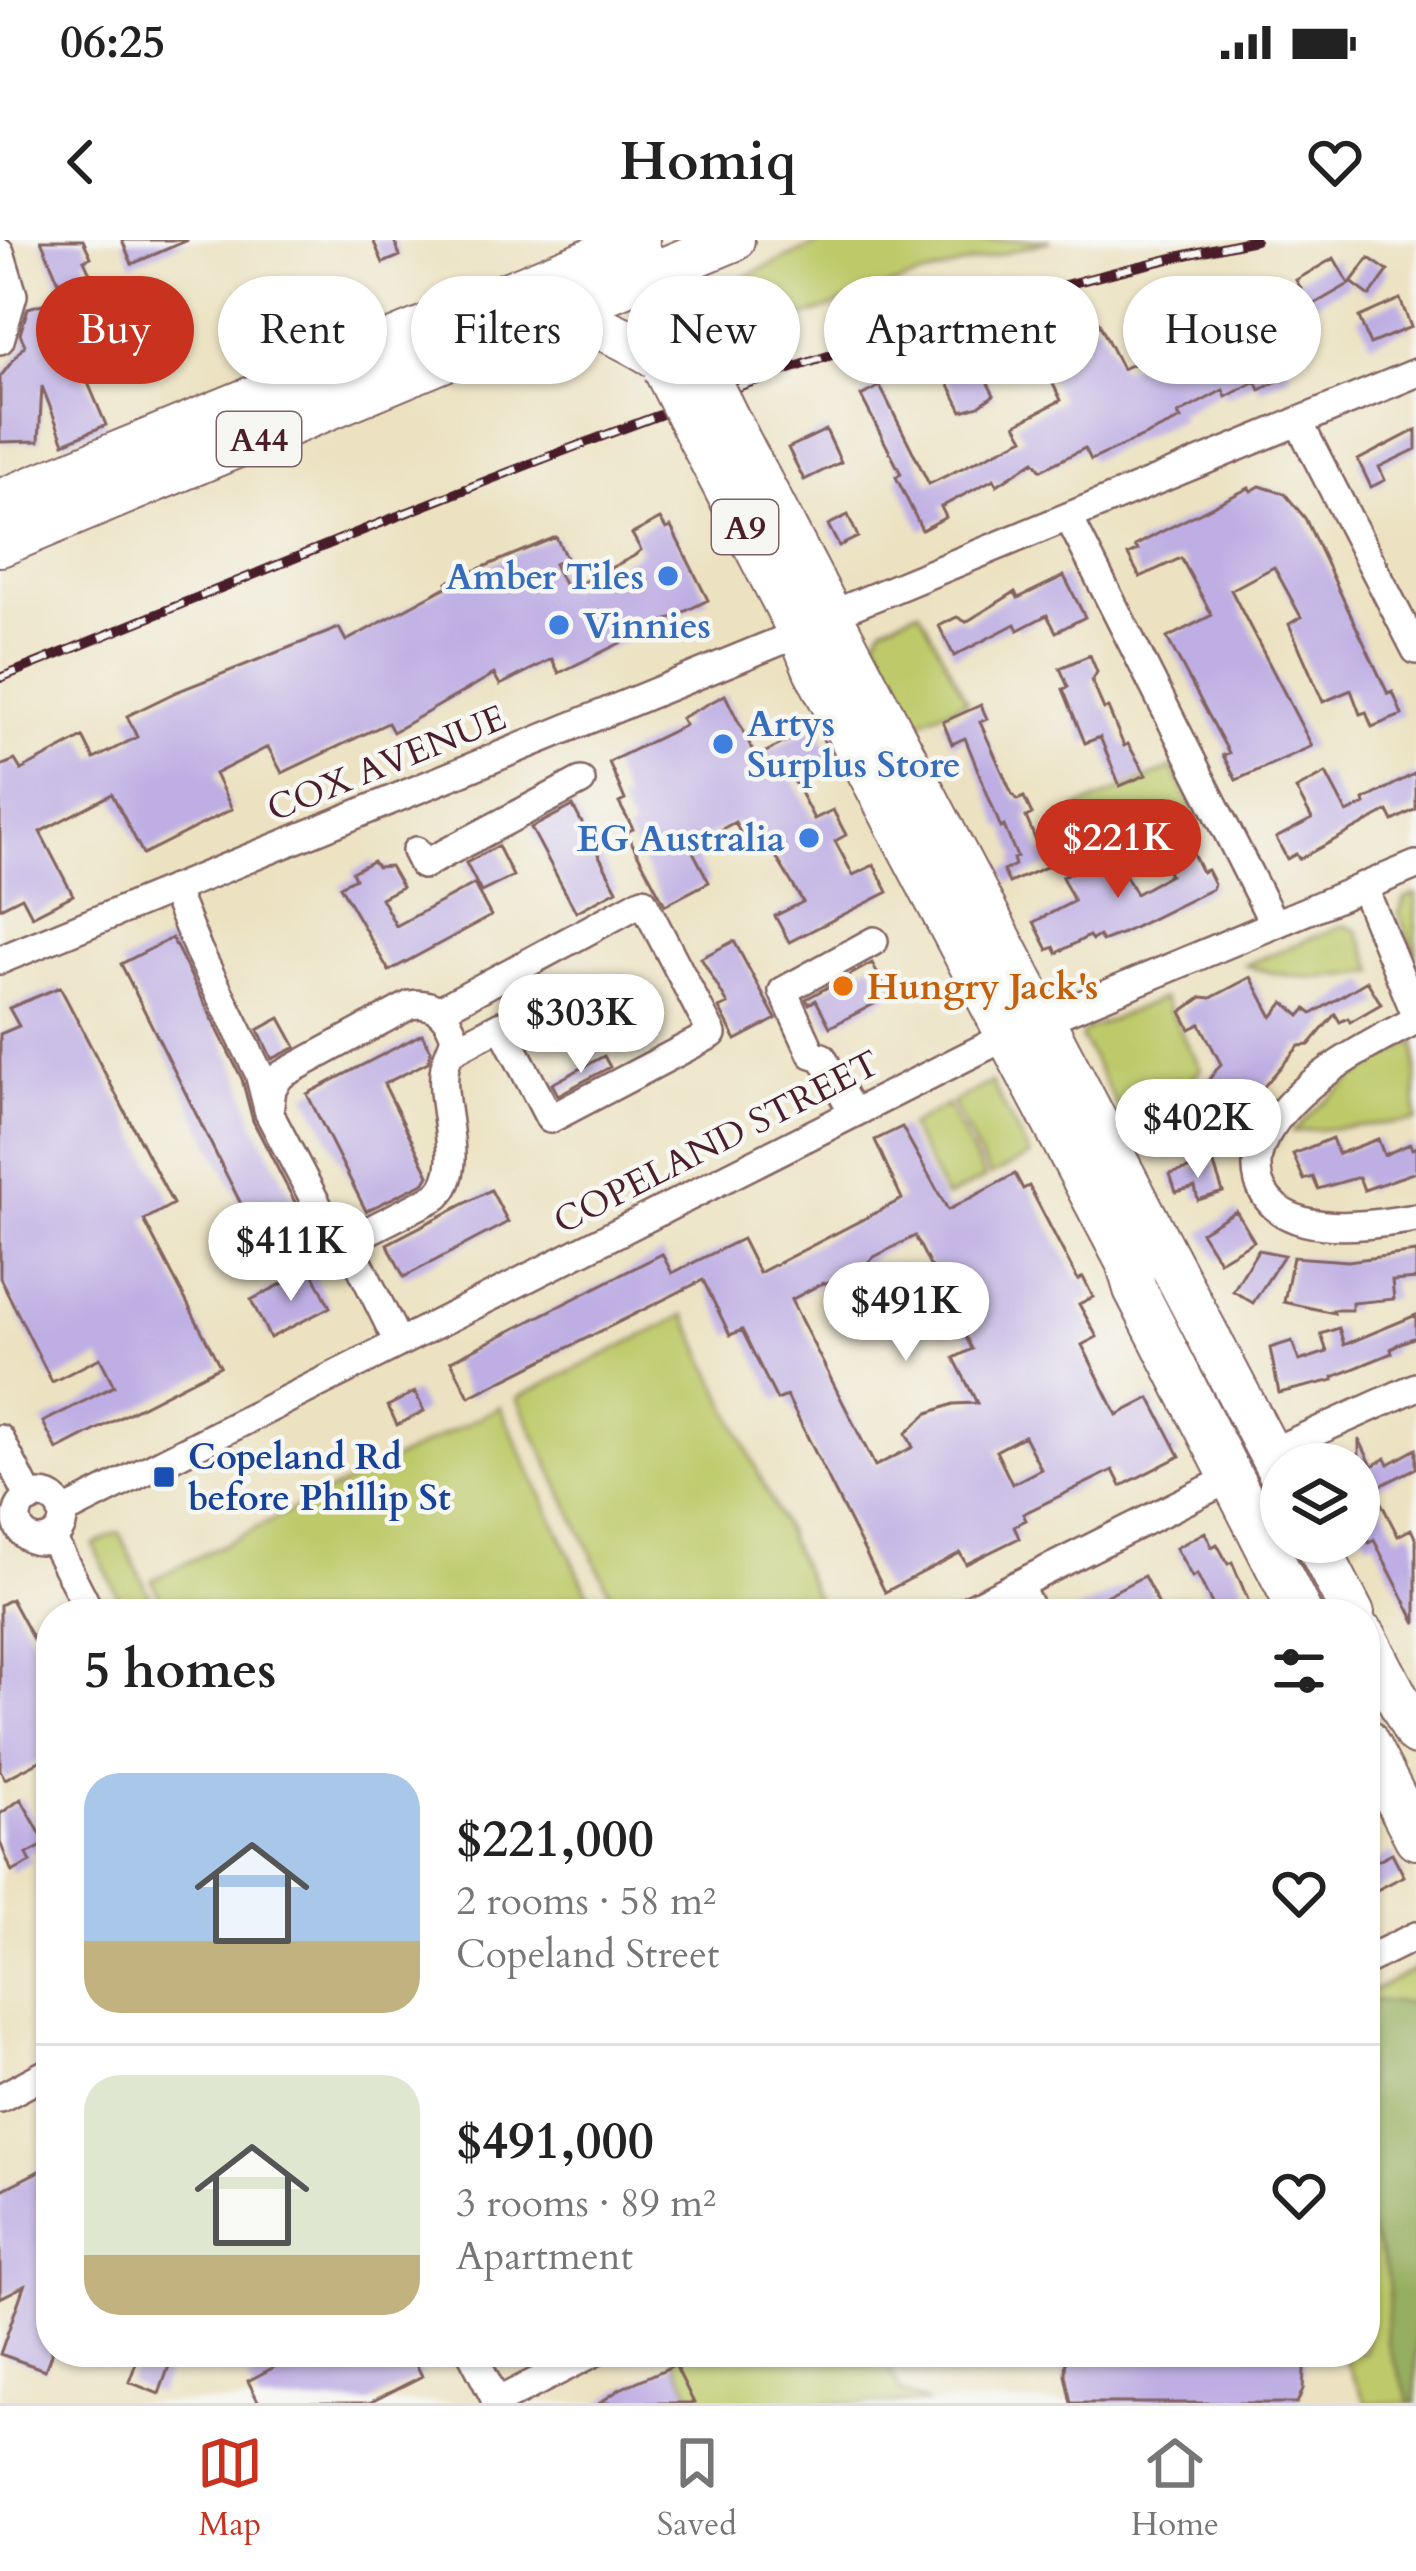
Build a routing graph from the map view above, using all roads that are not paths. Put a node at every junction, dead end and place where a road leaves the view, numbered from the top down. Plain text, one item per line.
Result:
1 (563, 240) edge
2 (731, 241) edge
3 (0, 252) edge
4 (628, 253) edge
5 (531, 276) edge
6 (557, 276) edge
7 (592, 276) edge
8 (709, 276) edge
9 (411, 333) edge
10 (0, 340) edge
11 (1416, 373) edge
12 (411, 374) edge
13 (692, 384) edge
14 (1298, 421) junction
15 (0, 502) edge
16 (1070, 518) junction
17 (0, 545) edge
18 (814, 625) junction
19 (1416, 650) edge
20 (581, 781) dead end
21 (416, 850) dead end
22 (1416, 865) edge
23 (1363, 886) junction
24 (173, 889) junction
25 (1273, 922) junction
26 (874, 941) dead end
27 (0, 960) edge
28 (481, 988) junction
29 (440, 1010) junction
30 (1416, 1017) edge
31 (501, 1025) junction
32 (1025, 1028) junction
33 (450, 1052) junction
34 (852, 1112) junction
35 (269, 1113) junction
36 (1416, 1218) edge
37 (348, 1241) junction
38 (398, 1342) junction
39 (1416, 1388) edge
40 (0, 1439) edge
41 (1263, 1443) edge
42 (1314, 1443) edge
43 (1231, 1478) junction
44 (30, 1498) junction
45 (57, 1525) junction
46 (10, 1533) edge
47 (1327, 1563) edge
48 (1018, 1585) junction
49 (86, 1599) edge
50 (990, 1599) edge
51 (1025, 1599) edge
52 (1293, 1599) edge
53 (1345, 1599) edge
54 (1380, 1665) edge
55 (1416, 1734) edge
56 (1380, 1768) edge
57 (1416, 1838) edge
58 (1416, 1936) edge
59 (1380, 1954) edge
60 (36, 2080) edge
61 (0, 2098) edge
62 (478, 2367) edge
63 (566, 2367) edge
64 (496, 2403) edge

1 - 5 highway
2 - 4 highway, A44
2 - 8 highway
3 - 10 street
4 - 6 highway, A44
4 - 7 highway, A44
9 - 15 highway, A44
11 - 14 street, COX AVENUE
12 - 17 highway, A44
13 - 18 highway, A9, bridge
14 - 16 street, COX AVENUE
14 - 19 street
16 - 18 street, COX AVENUE
16 - 25 street
18 - 24 street, COX AVENUE
18 - 32 highway, A9
20 - 21 street
22 - 23 street, COPELAND STREET
23 - 25 street, COPELAND STREET
23 - 30 street
24 - 27 street, COX AVENUE
24 - 35 street
25 - 32 street, COPELAND STREET
26 - 34 street
28 - 29 street
28 - 31 street
28 - 31 street
29 - 33 street
29 - 35 street
30 - 36 street
31 - 33 street
32 - 34 street, COPELAND STREET
32 - 41 highway, A9
32 - 43 highway, A9
33 - 37 street
34 - 38 street, COPELAND STREET
35 - 37 street
37 - 38 street
38 - 45 street, COPELAND STREET
39 - 42 street
40 - 44 street
43 - 48 street
43 - 52 highway, A9
44 - 45 street
44 - 46 street
45 - 46 street
45 - 49 street
47 - 53 highway
48 - 50 street
48 - 51 street
54 - 55 highway
56 - 57 highway
58 - 59 street
60 - 61 street
62 - 64 street
63 - 64 street

